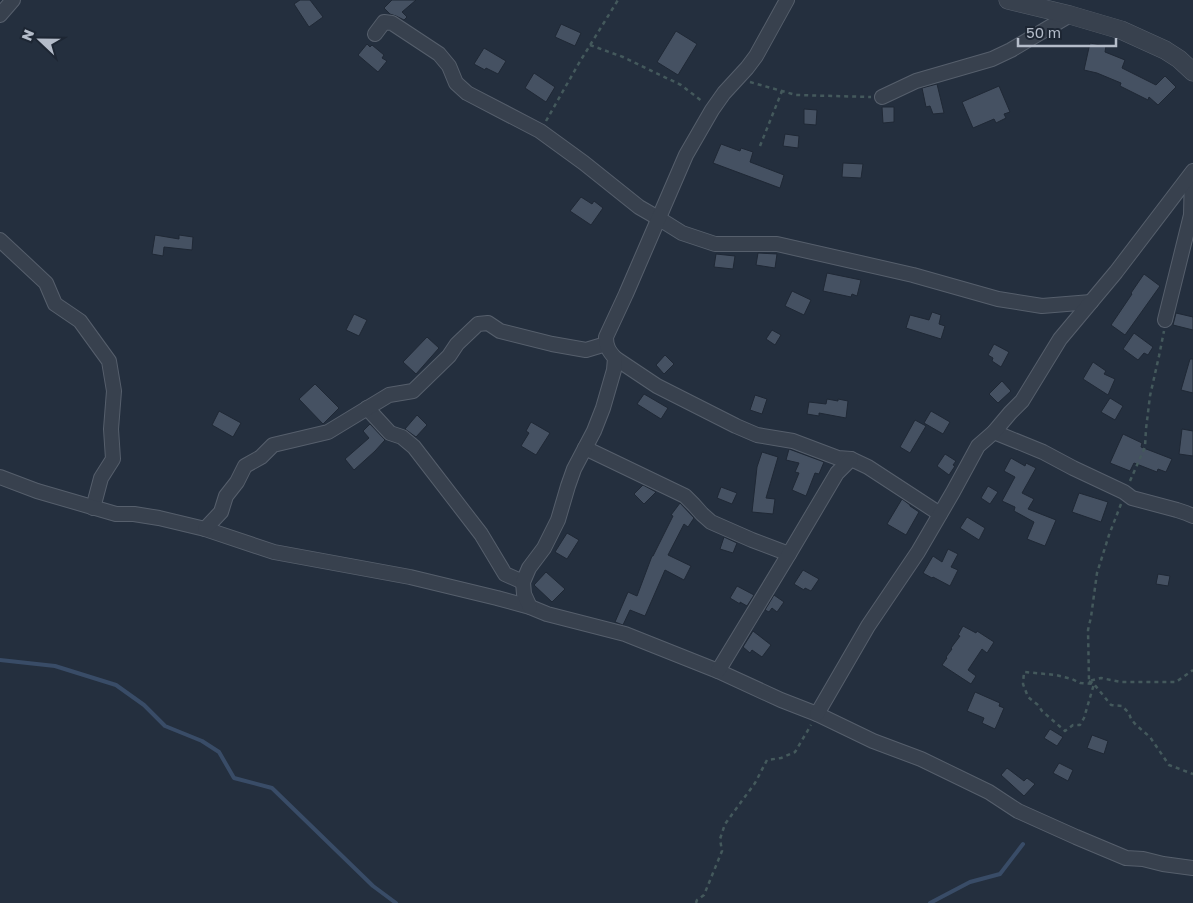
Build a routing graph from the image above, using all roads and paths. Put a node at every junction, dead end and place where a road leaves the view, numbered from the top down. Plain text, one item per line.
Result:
1 (13, 0) edge
2 (618, 0) edge
3 (787, 0) edge
4 (1008, 0) edge
5 (0, 15) edge
6 (1070, 15) junction
7 (374, 34) dead end
8 (590, 45) junction
9 (1193, 72) edge
10 (737, 79) junction
11 (782, 91) junction
12 (882, 97) joint
13 (713, 108) junction
14 (540, 131) junction
15 (760, 146) dead end
16 (1193, 172) edge
17 (658, 218) junction
18 (0, 240) edge
19 (1091, 302) junction
20 (1166, 320) joint
21 (606, 344) junction
22 (615, 358) junction
23 (367, 408) junction
24 (994, 432) junction
25 (585, 448) junction
26 (851, 459) junction
27 (0, 477) edge
28 (1124, 492) junction
29 (93, 508) junction
30 (940, 514) junction
31 (1193, 516) edge
32 (205, 529) junction
33 (789, 554) junction
34 (523, 582) junction
35 (530, 607) junction
36 (1193, 670) edge
37 (718, 671) junction
38 (1089, 682) junction
39 (1094, 684) junction
40 (817, 714) junction
41 (1193, 774) edge
42 (1193, 868) edge
43 (696, 903) edge

1 - 5 street
2 - 8 path
3 - 10 street
4 - 6 street
6 - 9 street
6 - 12 street
7 - 14 street
8 - 13 path
8 - 14 path
10 - 11 path
10 - 13 street
11 - 12 path
11 - 15 path
13 - 17 street
14 - 17 street
16 - 19 street
16 - 20 street
17 - 19 street
17 - 21 street
18 - 29 street
19 - 24 street
20 - 28 path
21 - 22 street
21 - 23 street
22 - 25 street
22 - 26 street
23 - 32 street
23 - 34 street
24 - 28 street
24 - 30 street
25 - 33 street
25 - 34 street
26 - 30 street
26 - 33 street
27 - 29 street
28 - 31 street
28 - 38 path
29 - 32 street
30 - 40 street
32 - 35 street
33 - 37 street
34 - 35 street
35 - 37 street
36 - 38 path
37 - 40 street
38 - 39 path
39 - 39 path
39 - 41 path
40 - 42 street
40 - 43 path

